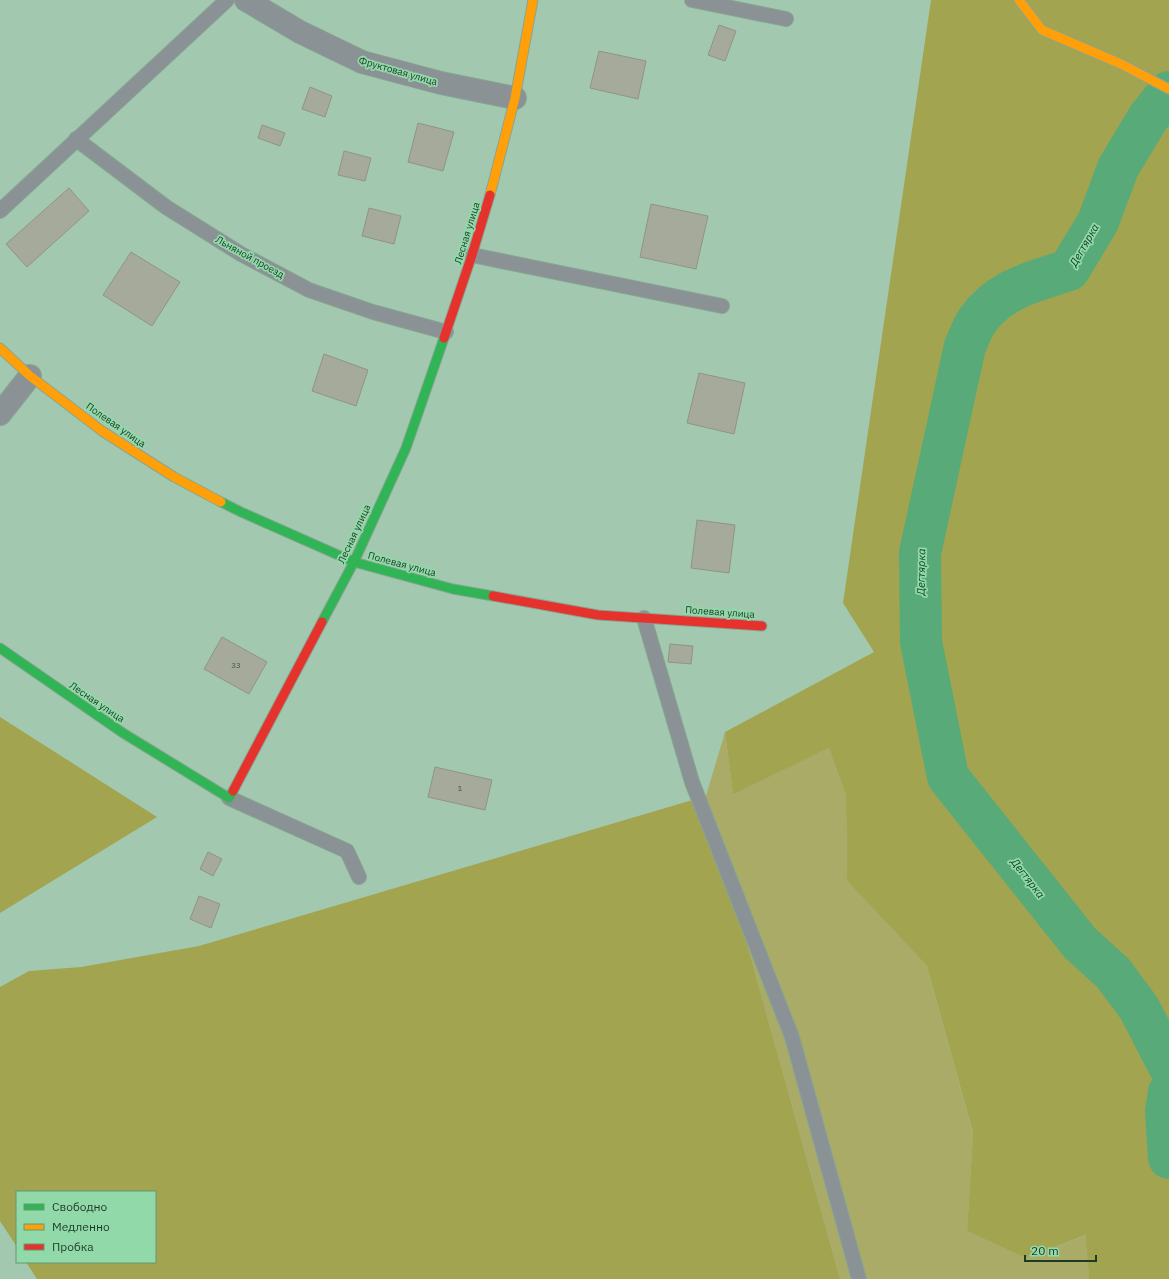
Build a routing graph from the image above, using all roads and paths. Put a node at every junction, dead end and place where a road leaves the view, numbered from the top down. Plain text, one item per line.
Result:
1 (226, 0) edge
2 (246, 0) edge
3 (533, 0) edge
4 (692, 0) edge
5 (1019, 0) edge
6 (786, 19) dead end
7 (1169, 89) edge
8 (515, 98) junction
9 (76, 139) junction
10 (0, 211) edge
11 (472, 255) junction
12 (722, 306) dead end
13 (446, 332) junction
14 (0, 348) edge
15 (30, 376) junction
16 (0, 414) edge
17 (354, 562) junction
18 (644, 618) junction
19 (762, 626) dead end
20 (0, 648) edge
21 (229, 798) junction
22 (359, 876) dead end
23 (859, 1279) edge

1 - 9 lane
2 - 8 street, Фруктовая улица
3 - 8 street, Лесная улица
4 - 6 lane
5 - 7 street
8 - 11 street, Лесная улица
9 - 10 lane
9 - 13 lane, Льняной проезд
11 - 12 lane
11 - 13 street, Лесная улица
13 - 17 street, Лесная улица
14 - 15 street, Полевая улица
15 - 16 street
15 - 17 street, Полевая улица
17 - 18 street, Полевая улица
17 - 21 street, Лесная улица
18 - 19 street, Полевая улица
18 - 23 lane
20 - 21 street, Лесная улица
21 - 22 lane

